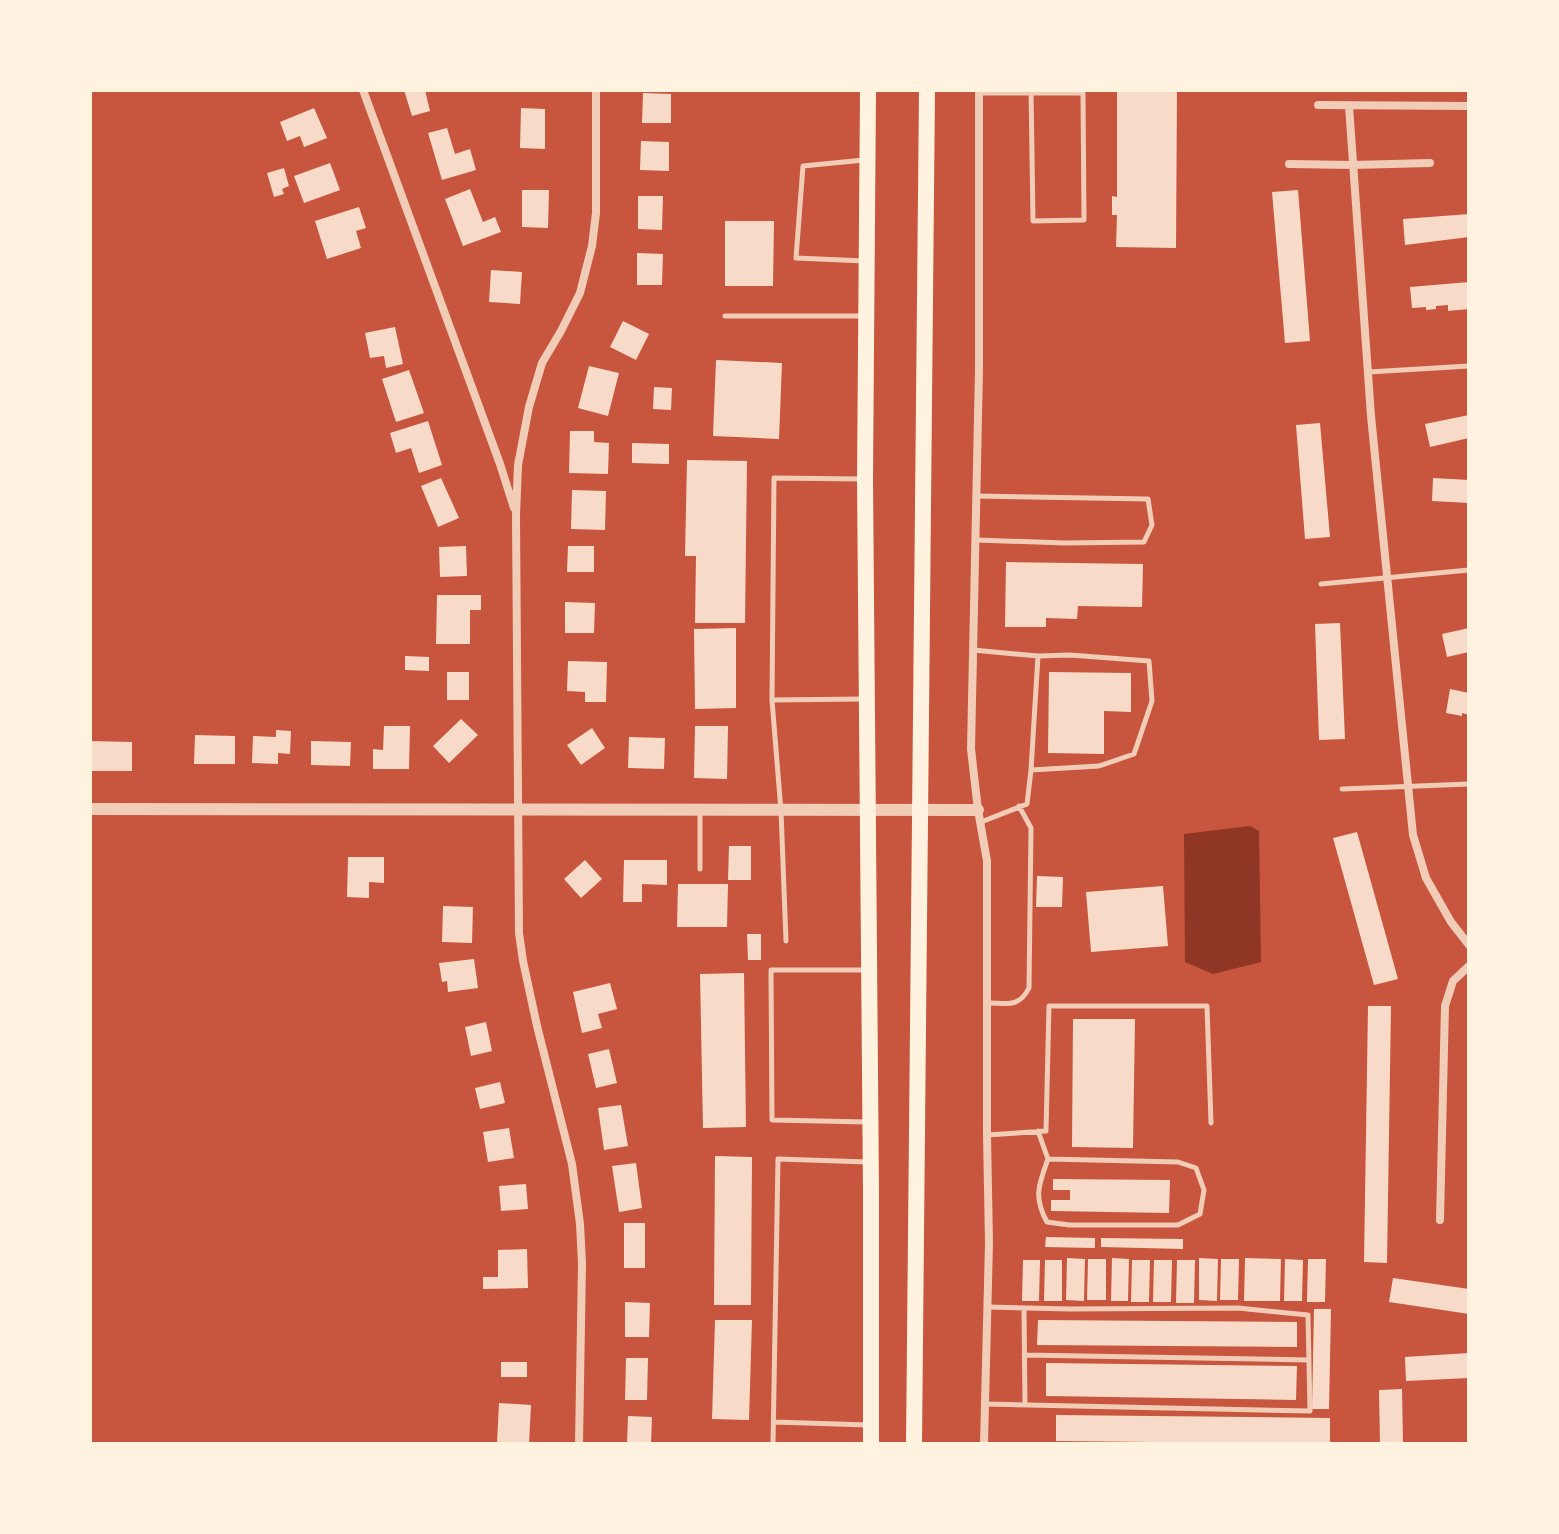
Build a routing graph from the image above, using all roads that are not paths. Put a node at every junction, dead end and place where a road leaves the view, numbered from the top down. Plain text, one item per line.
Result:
1 (363, 90) edge
2 (596, 90) edge
3 (868, 90) edge
4 (927, 90) edge
5 (979, 91) edge
6 (1083, 91) edge
7 (1030, 92) edge
8 (1318, 105) dead end
9 (1349, 106) junction
10 (1469, 106) edge
11 (868, 159) junction
12 (1430, 163) dead end
13 (1289, 164) dead end
14 (1353, 165) junction
15 (866, 261) junction
16 (725, 316) dead end
17 (865, 316) junction
18 (1469, 366) edge
19 (1369, 372) junction
20 (865, 479) junction
21 (976, 496) junction
22 (516, 516) junction
23 (975, 540) junction
24 (1469, 570) edge
25 (1388, 578) junction
26 (1321, 584) dead end
27 (973, 650) junction
28 (1038, 656) junction
29 (867, 699) junction
30 (772, 700) junction
31 (1031, 770) junction
32 (1469, 784) edge
33 (1407, 786) junction
34 (1342, 789) dead end
35 (1019, 806) junction
36 (90, 809) edge
37 (519, 810) junction
38 (700, 810) junction
39 (781, 811) junction
40 (868, 811) junction
41 (919, 812) junction
42 (979, 816) junction
43 (700, 869) dead end
44 (786, 941) dead end
45 (1469, 945) edge
46 (1469, 966) edge
47 (869, 970) junction
48 (987, 1003) junction
49 (870, 1122) junction
50 (1211, 1123) dead end
51 (1038, 1131) junction
52 (987, 1135) junction
53 (1048, 1159) junction
54 (871, 1162) junction
55 (1440, 1220) dead end
56 (987, 1307) junction
57 (1024, 1308) junction
58 (1024, 1355) junction
59 (1309, 1360) junction
60 (984, 1404) junction
61 (1025, 1405) junction
62 (774, 1422) junction
63 (871, 1425) junction
64 (579, 1444) edge
65 (773, 1444) edge
66 (871, 1444) edge
67 (914, 1444) edge
68 (984, 1444) edge

1 - 22 street
2 - 22 street
3 - 11 highway
4 - 41 highway
5 - 7 lane
5 - 21 street
6 - 7 lane
6 - 7 lane
8 - 9 street
9 - 10 street
9 - 14 street
11 - 15 highway
11 - 15 lane
12 - 14 street
13 - 14 street
14 - 19 street
15 - 17 highway
16 - 17 lane
17 - 20 highway
18 - 19 lane
19 - 25 street
20 - 29 highway
20 - 30 lane
21 - 23 street
21 - 23 lane
22 - 37 street
23 - 27 street
24 - 25 lane
25 - 26 lane
25 - 33 street
27 - 28 lane
27 - 42 street
28 - 31 lane
28 - 31 lane
29 - 30 lane
29 - 40 highway
30 - 39 lane
31 - 35 lane
32 - 33 lane
33 - 34 lane
33 - 45 street
35 - 42 lane
35 - 48 lane
36 - 37 street
37 - 38 street
37 - 64 street
38 - 39 street
38 - 43 lane
39 - 40 street
39 - 44 lane
40 - 41 street
40 - 47 highway
41 - 42 street
41 - 67 highway
42 - 48 street
46 - 55 street
47 - 49 highway
47 - 49 lane
48 - 52 street
49 - 54 highway
50 - 51 lane
51 - 52 lane
51 - 53 lane
52 - 56 street
53 - 53 lane
54 - 62 lane
54 - 63 highway
56 - 57 lane
56 - 60 street
57 - 58 lane
57 - 59 lane
58 - 59 lane
58 - 61 lane
59 - 61 lane
60 - 61 lane
60 - 68 street
62 - 63 lane
62 - 65 lane
63 - 66 highway

